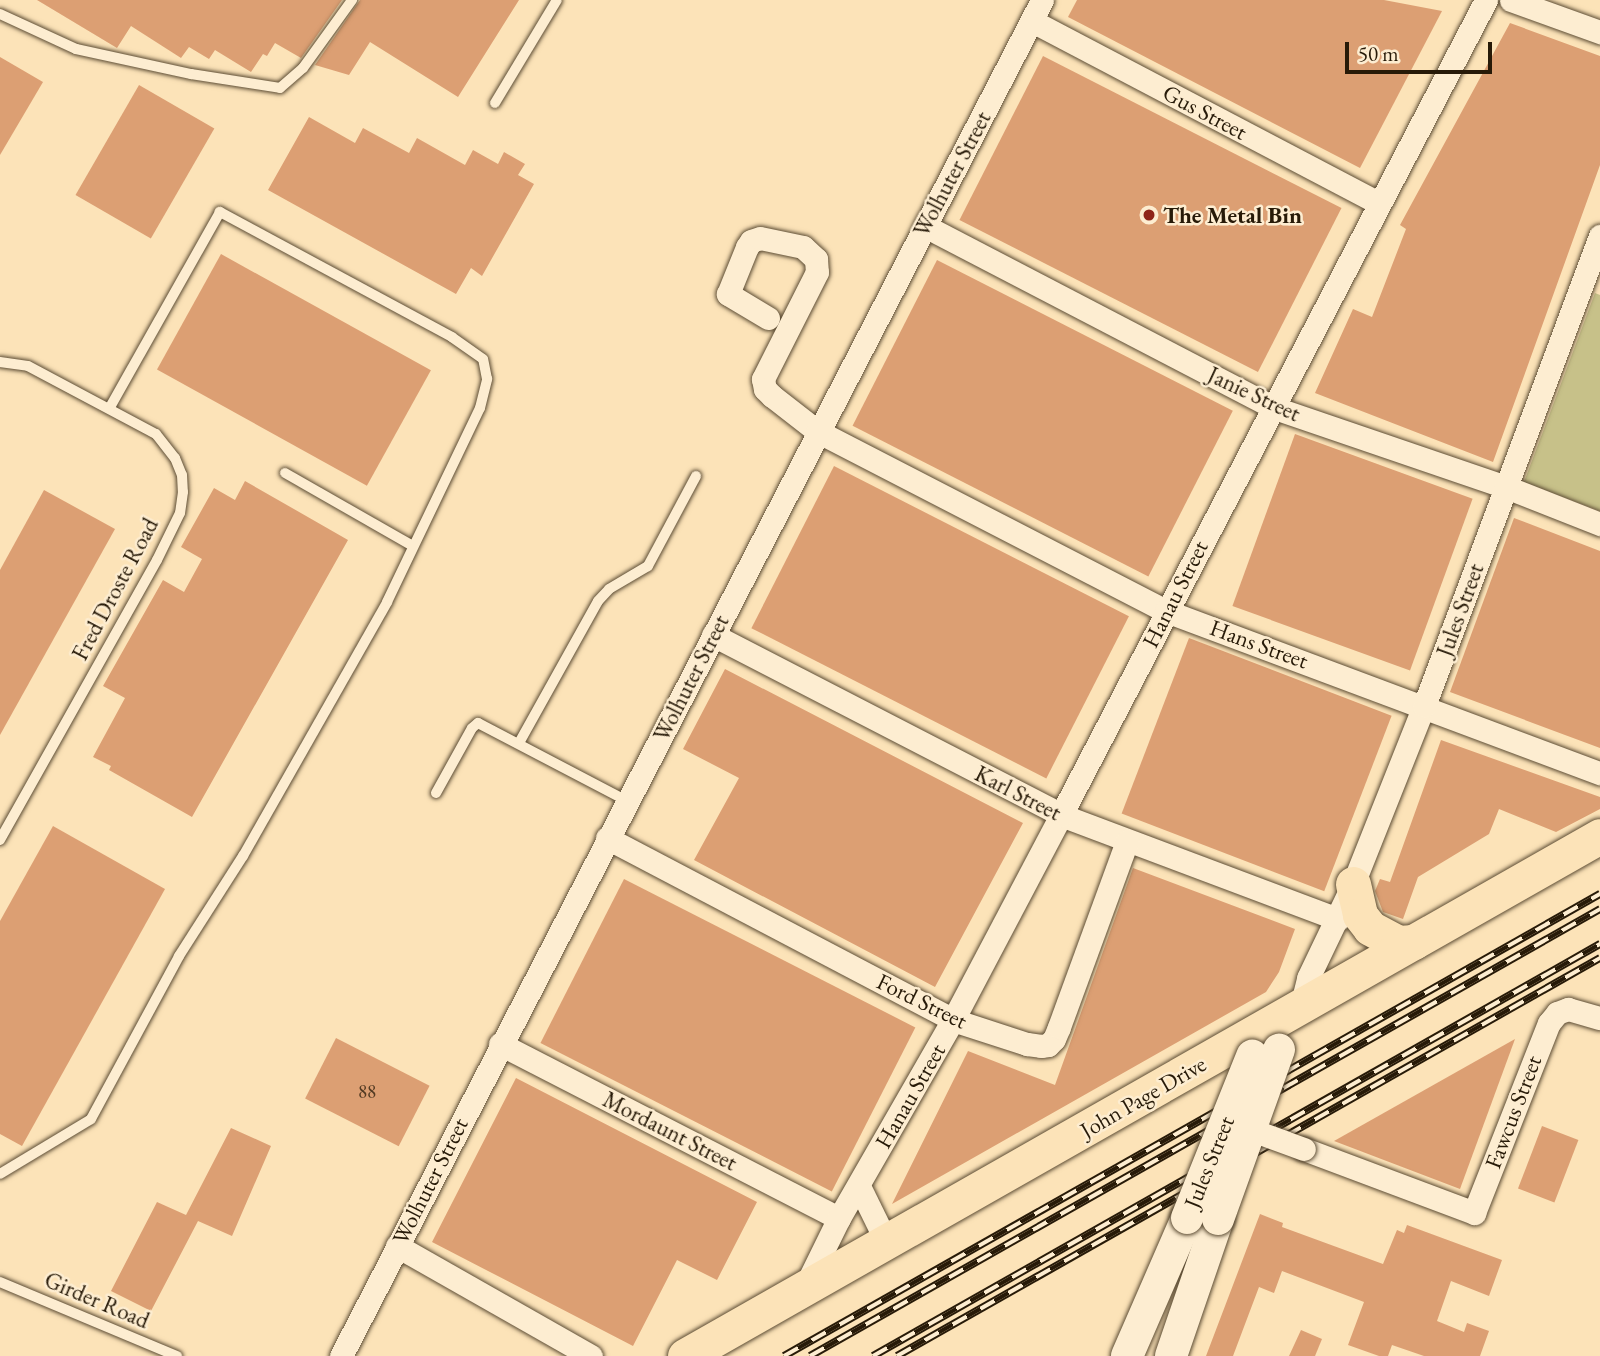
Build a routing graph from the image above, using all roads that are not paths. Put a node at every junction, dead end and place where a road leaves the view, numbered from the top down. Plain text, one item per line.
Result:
1 (352, 0) edge
2 (557, 0) edge
3 (1042, 0) edge
4 (1486, 0) edge
5 (1511, 0) edge
6 (0, 14) edge
7 (1032, 21) junction
8 (1600, 32) edge
9 (495, 103) dead end
10 (1379, 203) junction
11 (925, 226) junction
12 (1600, 236) edge
13 (1593, 277) edge
14 (768, 318) dead end
15 (0, 362) edge
16 (110, 407) junction
17 (1272, 407) junction
18 (817, 431) junction
19 (285, 473) dead end
20 (696, 475) dead end
21 (1506, 487) junction
22 (1600, 524) edge
23 (413, 546) junction
24 (1166, 611) junction
25 (713, 635) junction
26 (1424, 706) junction
27 (519, 743) junction
28 (1600, 773) edge
29 (436, 793) dead end
30 (627, 801) junction
31 (1061, 816) junction
32 (1600, 836) edge
33 (607, 838) junction
34 (0, 839) edge
35 (1127, 841) junction
36 (1353, 884) junction
37 (1338, 919) junction
38 (1414, 942) junction
39 (1600, 1018) edge
40 (953, 1020) junction
41 (1282, 1023) junction
42 (500, 1044) junction
43 (1237, 1125) junction
44 (0, 1174) edge
45 (859, 1186) junction
46 (839, 1218) junction
47 (1203, 1219) junction
48 (886, 1241) junction
49 (397, 1246) junction
50 (0, 1282) edge
51 (805, 1287) junction
52 (1131, 1346) edge
53 (1172, 1353) edge
54 (177, 1356) edge
55 (341, 1356) edge
56 (592, 1356) edge
57 (685, 1356) edge

1 - 6 lane
2 - 9 lane
3 - 7 street, Wolhuter Street
4 - 10 street, Hanau Street
5 - 8 street
7 - 10 street, Gus Street
7 - 11 street, Wolhuter Street
10 - 17 street, Hanau Street
11 - 17 street, Janie Street
11 - 18 street, Wolhuter Street
12 - 13 street, Jules Street
13 - 21 street, Jules Street
14 - 18 street, Hans Street
15 - 16 lane, Fred Droste Road
16 - 23 lane
16 - 34 lane, Fred Droste Road
17 - 21 street, Janie Street
17 - 24 street, Hanau Street
18 - 24 street, Hans Street
18 - 25 street, Wolhuter Street
19 - 23 lane
20 - 27 lane
21 - 22 street, Janie Street
21 - 26 street, Jules Street
23 - 44 lane
24 - 26 street, Hans Street
24 - 31 street, Hanau Street
25 - 30 street, Wolhuter Street
25 - 31 street, Karl Street
26 - 28 street, Hans Street
26 - 36 street, Jules Street
27 - 29 lane
27 - 30 lane
30 - 33 street, Wolhuter Street
31 - 35 street, Karl Street
31 - 40 street, Hanau Street
32 - 38 main road, John Page Drive
33 - 40 street, Ford Street
33 - 42 street, Wolhuter Street
35 - 37 street, Karl Street
35 - 40 street, Ford Street
36 - 37 street, Jules Street
36 - 38 main road
37 - 41 street, Jules Street
38 - 41 main road, John Page Drive
39 - 43 street, Fawcus Street, bridge
40 - 45 street, Hanau Street
41 - 43 main road, Jules Street, bridge
41 - 48 main road, John Page Drive
42 - 46 street, Mordaunt Street
42 - 49 street, Wolhuter Street
43 - 47 main road, Jules Street, bridge
45 - 46 street, Hanau Street
45 - 48 street
46 - 51 street, Hanau Street
47 - 52 main road, Jules Street
47 - 53 main road, Jules Street
48 - 51 main road, John Page Drive
49 - 55 street, Wolhuter Street
49 - 56 street
50 - 54 lane, Girder Road
51 - 57 main road, John Page Drive
52 - 53 main road

